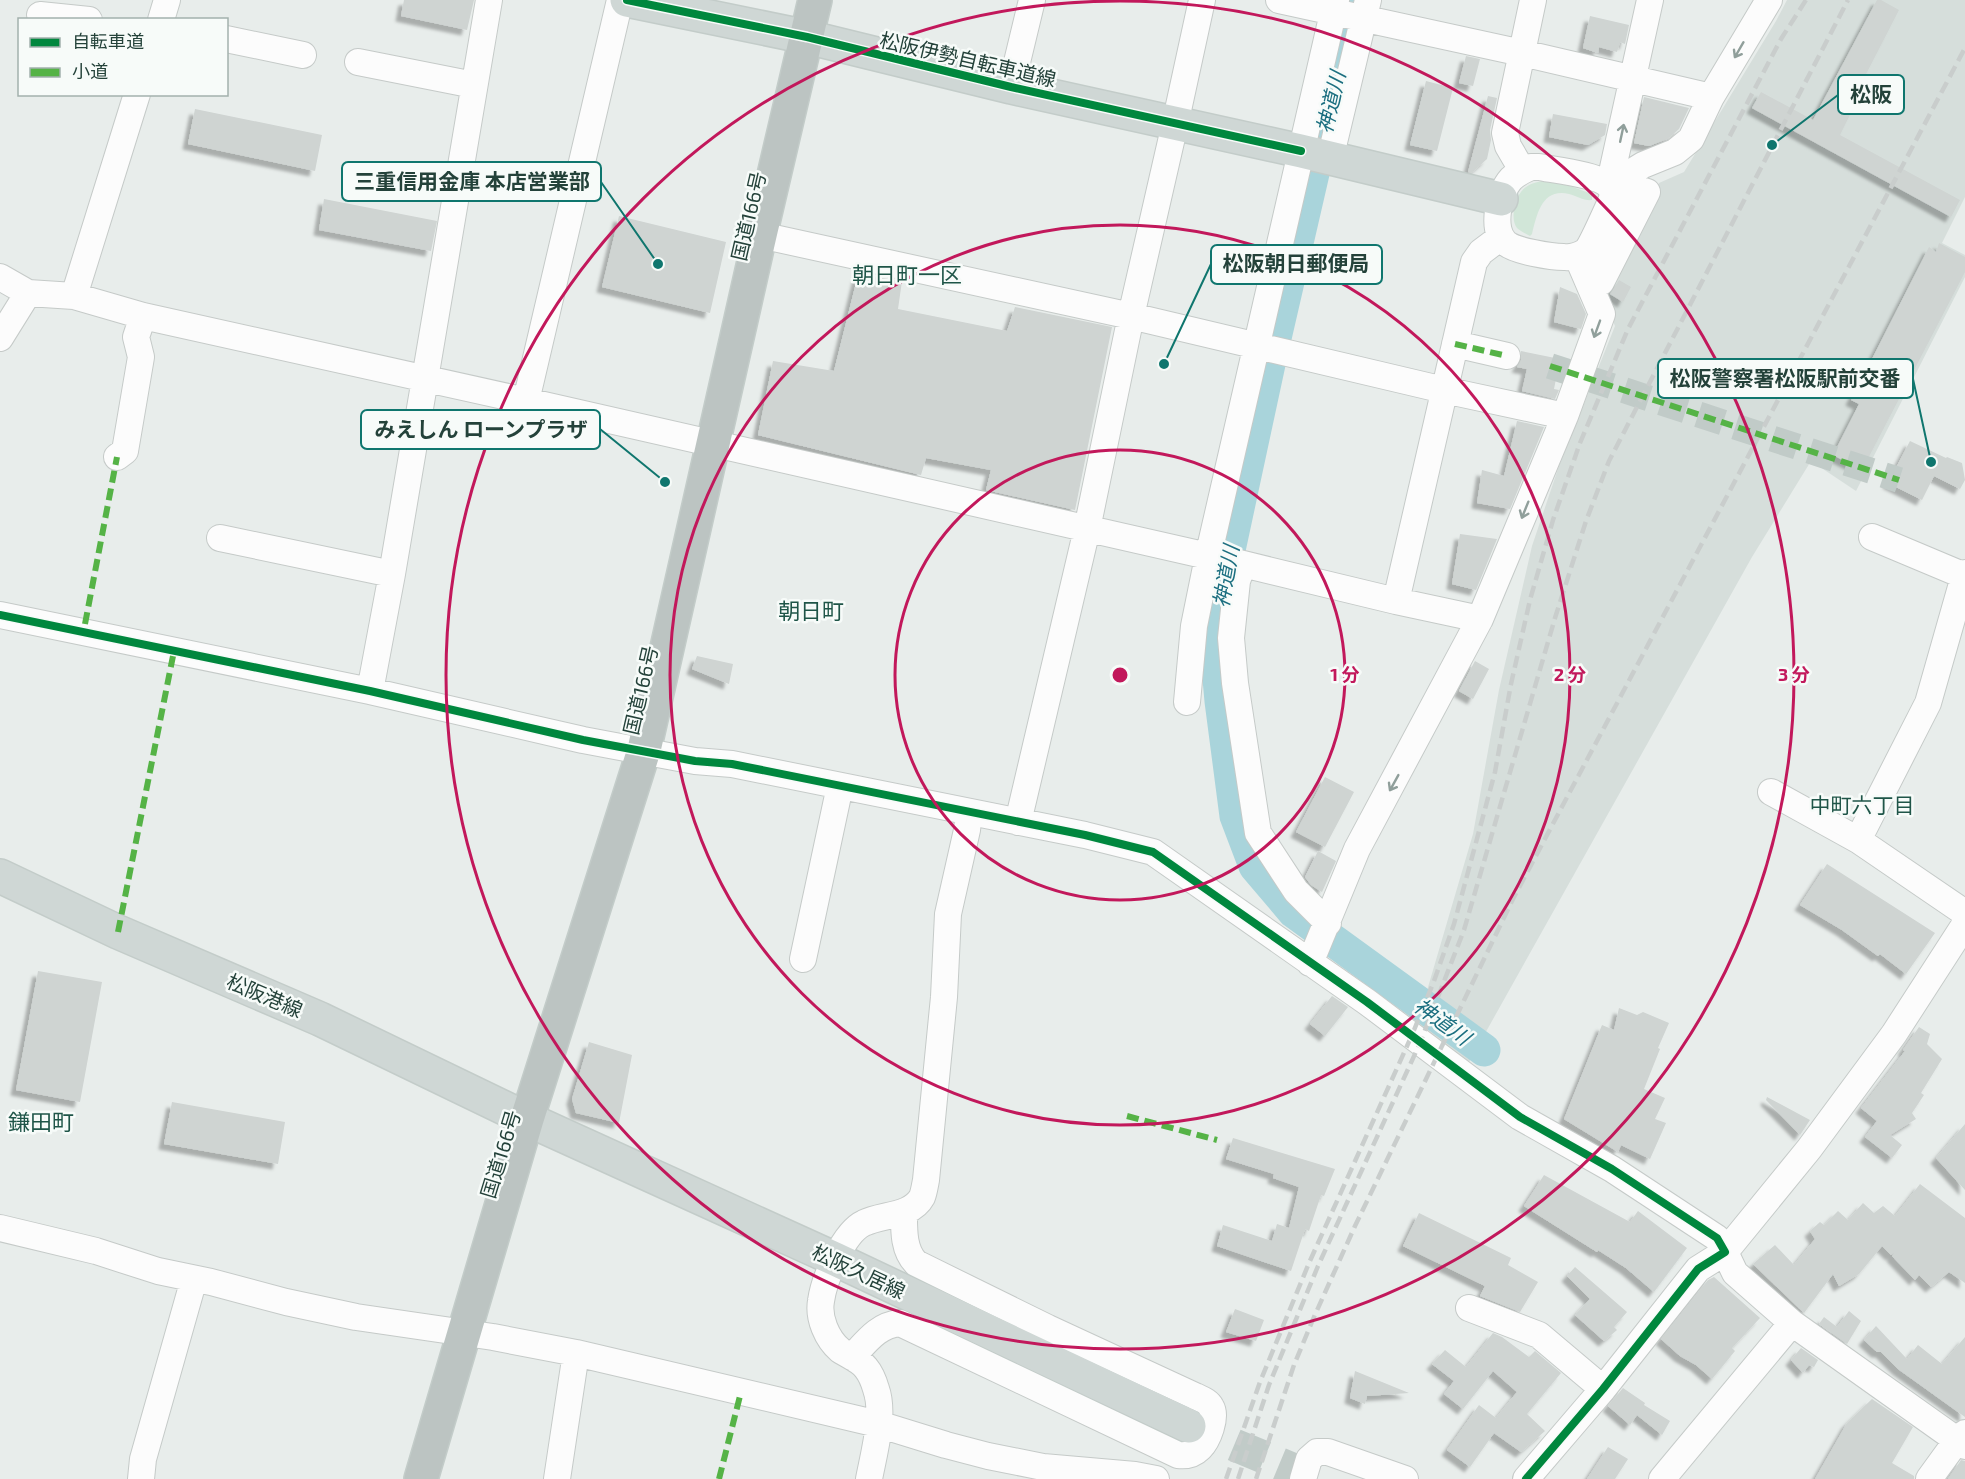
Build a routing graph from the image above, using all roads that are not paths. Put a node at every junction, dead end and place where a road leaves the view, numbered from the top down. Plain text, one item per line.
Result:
1 (167, 0) edge
2 (489, 0) edge
3 (620, 0) edge
4 (627, 0) edge
5 (815, 0) edge
6 (1032, 0) edge
7 (1202, 0) edge
8 (1279, 0) edge
9 (1533, 0) edge
10 (1650, 0) edge
11 (1768, 0) edge
12 (1335, 6) edge
13 (1366, 10) edge
14 (40, 15) dead end
15 (69, 18) edge
16 (162, 18) edge
17 (807, 37) junction
18 (228, 39) edge
19 (1522, 52) junction
20 (303, 55) dead end
21 (358, 62) dead end
22 (1633, 79) junction
23 (474, 85) junction
24 (1011, 87) junction
25 (136, 96) edge
26 (1711, 97) junction
27 (1175, 124) junction
28 (1315, 155) junction
29 (1522, 170) junction
30 (1609, 186) junction
31 (1501, 199) junction
32 (760, 235) junction
33 (1501, 237) junction
34 (1577, 256) junction
35 (0, 277) edge
36 (28, 293) junction
37 (74, 296) junction
38 (143, 316) junction
39 (1131, 316) junction
40 (0, 338) edge
41 (1455, 344) junction
42 (1267, 348) junction
43 (1507, 356) dead end
44 (424, 379) junction
45 (1444, 390) junction
46 (526, 401) junction
47 (1565, 416) junction
48 (712, 444) junction
49 (117, 457) dead end
50 (1087, 529) junction
51 (1872, 537) dead end
52 (220, 538) dead end
53 (1226, 561) junction
54 (392, 574) junction
55 (1965, 575) edge
56 (1396, 601) junction
57 (0, 615) edge
58 (1480, 619) junction
59 (370, 691) junction
60 (1187, 702) dead end
61 (644, 750) junction
62 (840, 786) junction
63 (1771, 792) dead end
64 (969, 812) junction
65 (1018, 822) junction
66 (1858, 840) junction
67 (0, 876) edge
68 (1965, 913) edge
69 (1328, 923) junction
70 (1965, 924) edge
71 (803, 959) dead end
72 (1310, 963) junction
73 (527, 1119) junction
74 (904, 1212) junction
75 (0, 1228) edge
76 (1725, 1252) junction
77 (835, 1259) junction
78 (194, 1279) junction
79 (1469, 1308) dead end
80 (1792, 1323) junction
81 (464, 1334) junction
82 (576, 1353) junction
83 (852, 1357) junction
84 (1603, 1389) junction
85 (878, 1424) junction
86 (1189, 1426) tunnel mouth
87 (1145, 1439) junction
88 (1963, 1439) edge
89 (1145, 1477) edge
90 (141, 1479) edge
91 (421, 1479) edge
92 (557, 1479) edge
93 (870, 1479) edge
94 (1303, 1479) edge
95 (1404, 1479) edge
96 (1526, 1479) edge
97 (1662, 1479) edge
98 (1929, 1479) edge

1 - 16 street
2 - 23 street
3 - 46 street
4 - 17 main road, 松阪伊勢自転車道線
5 - 17 highway, 国道166号
6 - 24 street
7 - 27 street
8 - 12 street
9 - 19 street
10 - 22 street
11 -> 26 street
12 - 13 street
12 - 28 street
13 - 19 street
13 - 28 street
14 - 15 street
17 - 24 main road, 松阪伊勢自転車道線
17 - 32 highway, 国道166号
18 - 20 street
19 - 22 street
19 - 29 street
21 - 23 street
22 - 26 street
30 -> 22 street
23 - 44 street
24 - 27 main road, 松阪伊勢自転車道線
25 - 37 street
26 - 30 street
27 - 28 main road, 松阪伊勢自転車道線
27 - 39 street
28 - 31 main road, 松阪伊勢自転車道線
28 - 42 street
29 - 30 street
29 - 31 street
30 - 34 street
31 - 33 street
32 - 39 street
32 - 48 highway, 国道166号
33 - 34 street
33 - 41 street
34 -> 47 street
35 - 36 street
36 - 37 street
36 - 40 street
37 - 38 street
38 - 44 street
38 - 49 street
39 - 42 street
39 - 50 street
41 - 43 street
41 - 45 street
42 - 45 street
42 - 53 street
44 - 46 street
44 - 54 street
45 - 47 street
45 - 56 street
46 - 48 street
47 -> 58 street
48 - 50 street
48 - 61 highway, 国道166号
50 - 53 street
50 - 65 street
51 - 55 street
52 - 54 street
53 - 56 street
53 - 60 street
53 - 69 street
54 - 59 street
55 - 66 street
56 - 58 street
57 - 59 street
58 -> 69 street
59 - 61 street
61 - 62 street
61 - 73 highway, 国道166号
62 - 64 street
62 - 71 street
63 - 66 street
64 - 65 street
64 - 74 street
65 - 72 street
66 - 68 street
67 - 73 main road, 松阪港線
69 - 72 street
70 - 76 street
72 - 76 street
73 - 77 main road, 松阪久居線
73 - 81 highway, 国道166号
74 - 77 street
74 - 87 street
75 - 78 street
76 - 80 street
76 - 84 street
77 - 83 street
77 - 86 main road, 松阪久居線
78 - 81 street
78 - 90 street
79 - 84 street
80 - 88 street
80 - 97 street
81 - 82 street
81 - 91 highway, 国道166号
82 - 85 street
82 - 92 street
83 - 85 street
83 - 87 street
84 - 96 street
85 - 89 street
85 - 93 street
87 - 89 street
88 - 98 street
94 - 95 street

